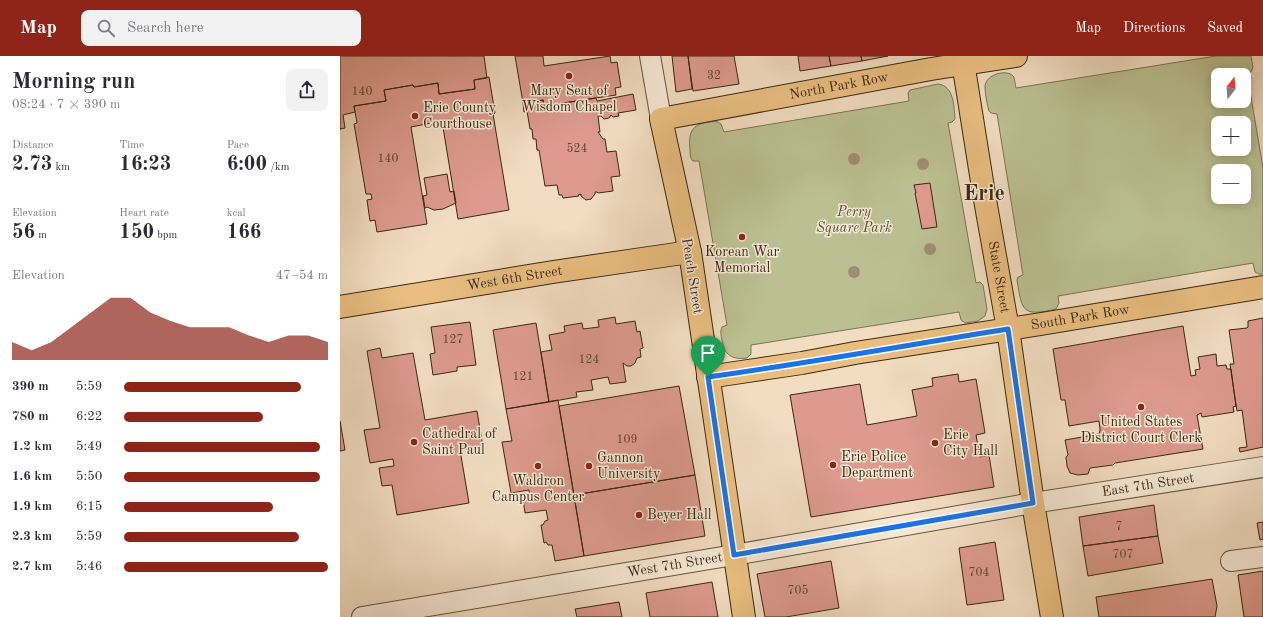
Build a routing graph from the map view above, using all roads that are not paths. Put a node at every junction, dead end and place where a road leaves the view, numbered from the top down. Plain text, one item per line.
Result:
1 (650, 56) edge
2 (1016, 56) edge
3 (962, 60) edge
4 (661, 119) junction
5 (690, 252) junction
6 (1263, 287) edge
7 (340, 307) edge
8 (1008, 329) junction
9 (708, 377) junction
10 (1263, 467) edge
11 (1033, 503) junction
12 (734, 555) junction
13 (1263, 556) edge
14 (1231, 562) dead end
15 (362, 617) edge
16 (744, 617) edge
17 (1052, 617) edge

1 - 4 street, Peach Street
2 - 3 main road, North Park Row
3 - 4 main road, North Park Row
3 - 8 main road, State Street
4 - 5 main road, Peach Street
5 - 7 main road, West 6th Street
5 - 9 main road, Peach Street
6 - 8 main road, South Park Row
8 - 9 main road, South Park Row
8 - 11 main road, State Street
9 - 12 main road, Peach Street
10 - 11 street, East 7th Street
11 - 12 street, West 7th Street
11 - 17 main road, State Street
12 - 15 street, West 7th Street
12 - 16 main road, Peach Street
13 - 14 street

